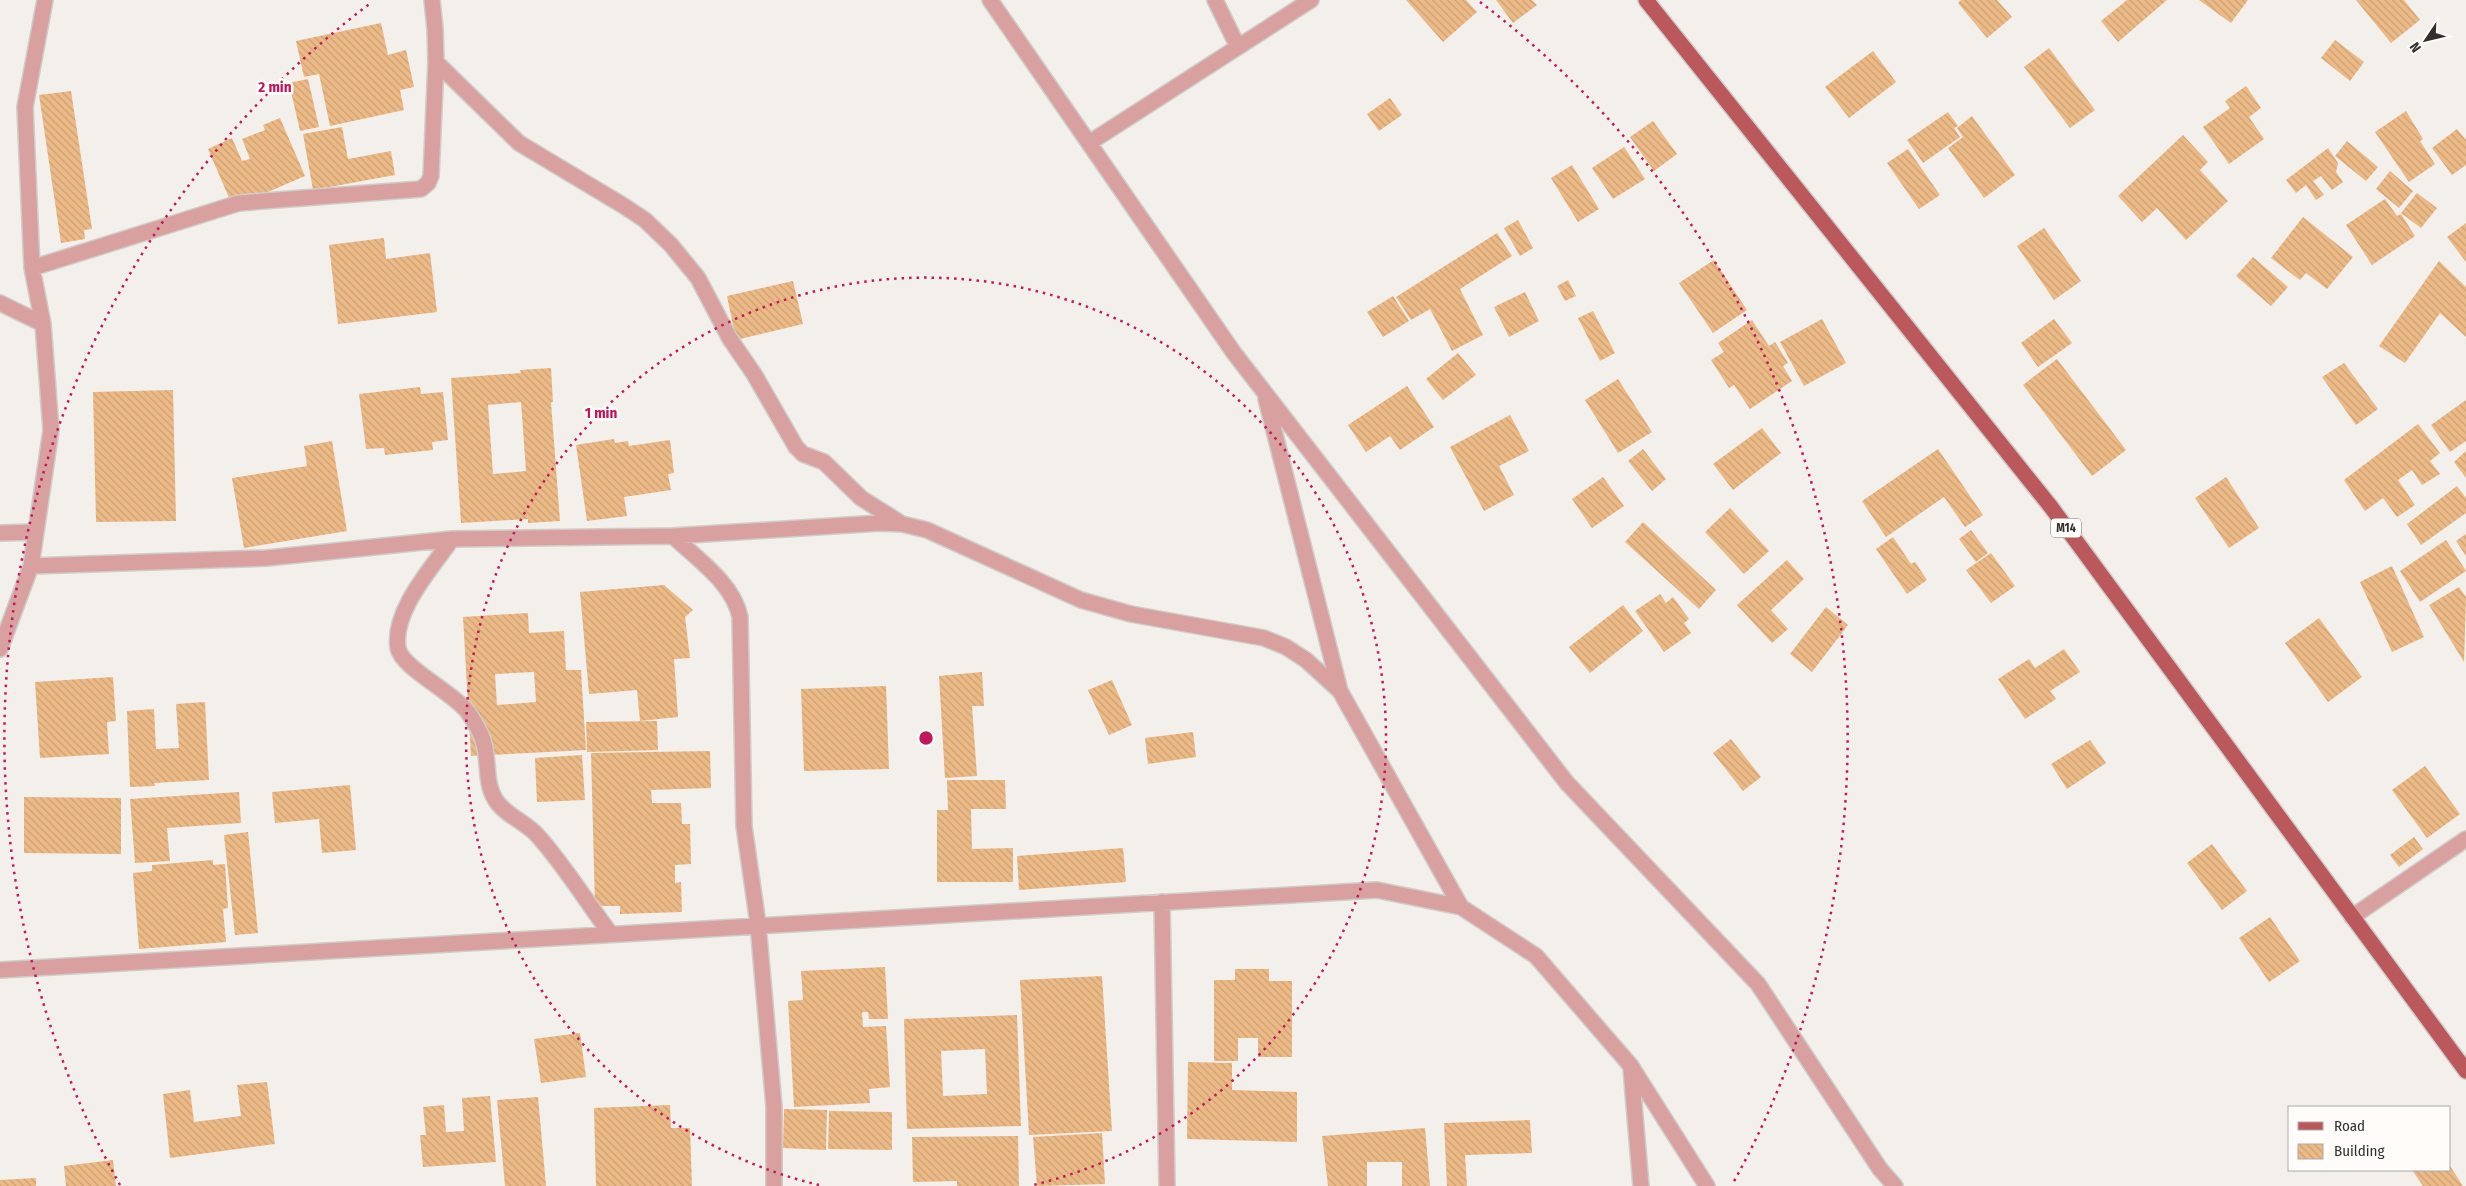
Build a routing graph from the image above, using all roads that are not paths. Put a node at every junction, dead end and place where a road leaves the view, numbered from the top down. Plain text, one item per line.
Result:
1 (45, 0) edge
2 (432, 0) edge
3 (990, 0) edge
4 (1215, 0) edge
5 (1311, 0) edge
6 (1646, 0) edge
7 (1238, 47) junction
8 (436, 62) junction
9 (1089, 143) junction
10 (32, 268) junction
11 (0, 303) edge
12 (43, 324) junction
13 (1265, 393) junction
14 (902, 524) junction
15 (36, 532) junction
16 (0, 533) edge
17 (673, 536) junction
18 (452, 539) junction
19 (31, 566) junction
20 (0, 649) edge
21 (1340, 691) junction
22 (2466, 839) edge
23 (1162, 902) junction
24 (1461, 907) junction
25 (2352, 917) junction
26 (758, 924) junction
27 (610, 933) junction
28 (0, 970) edge
29 (1631, 1066) junction
30 (2466, 1071) edge
31 (774, 1186) edge
32 (1167, 1186) edge
33 (1641, 1186) edge
34 (1707, 1186) edge
35 (1895, 1186) edge

1 - 10 street
2 - 8 street
3 - 9 street
4 - 7 street
5 - 7 street
6 - 25 main road, M14
7 - 9 street
8 - 10 street
8 - 14 street
9 - 13 street
10 - 12 street
11 - 12 street
12 - 15 street
13 - 21 street
13 - 35 street
14 - 17 street
14 - 21 street
15 - 16 street
15 - 19 street
17 - 18 street
17 - 26 street
18 - 19 street
18 - 27 street
19 - 20 street
21 - 24 street
22 - 25 street
23 - 24 street
23 - 26 street
23 - 32 street
24 - 29 street
25 - 30 main road, M14
26 - 27 street
26 - 31 street
27 - 28 street
29 - 33 street
29 - 34 street

